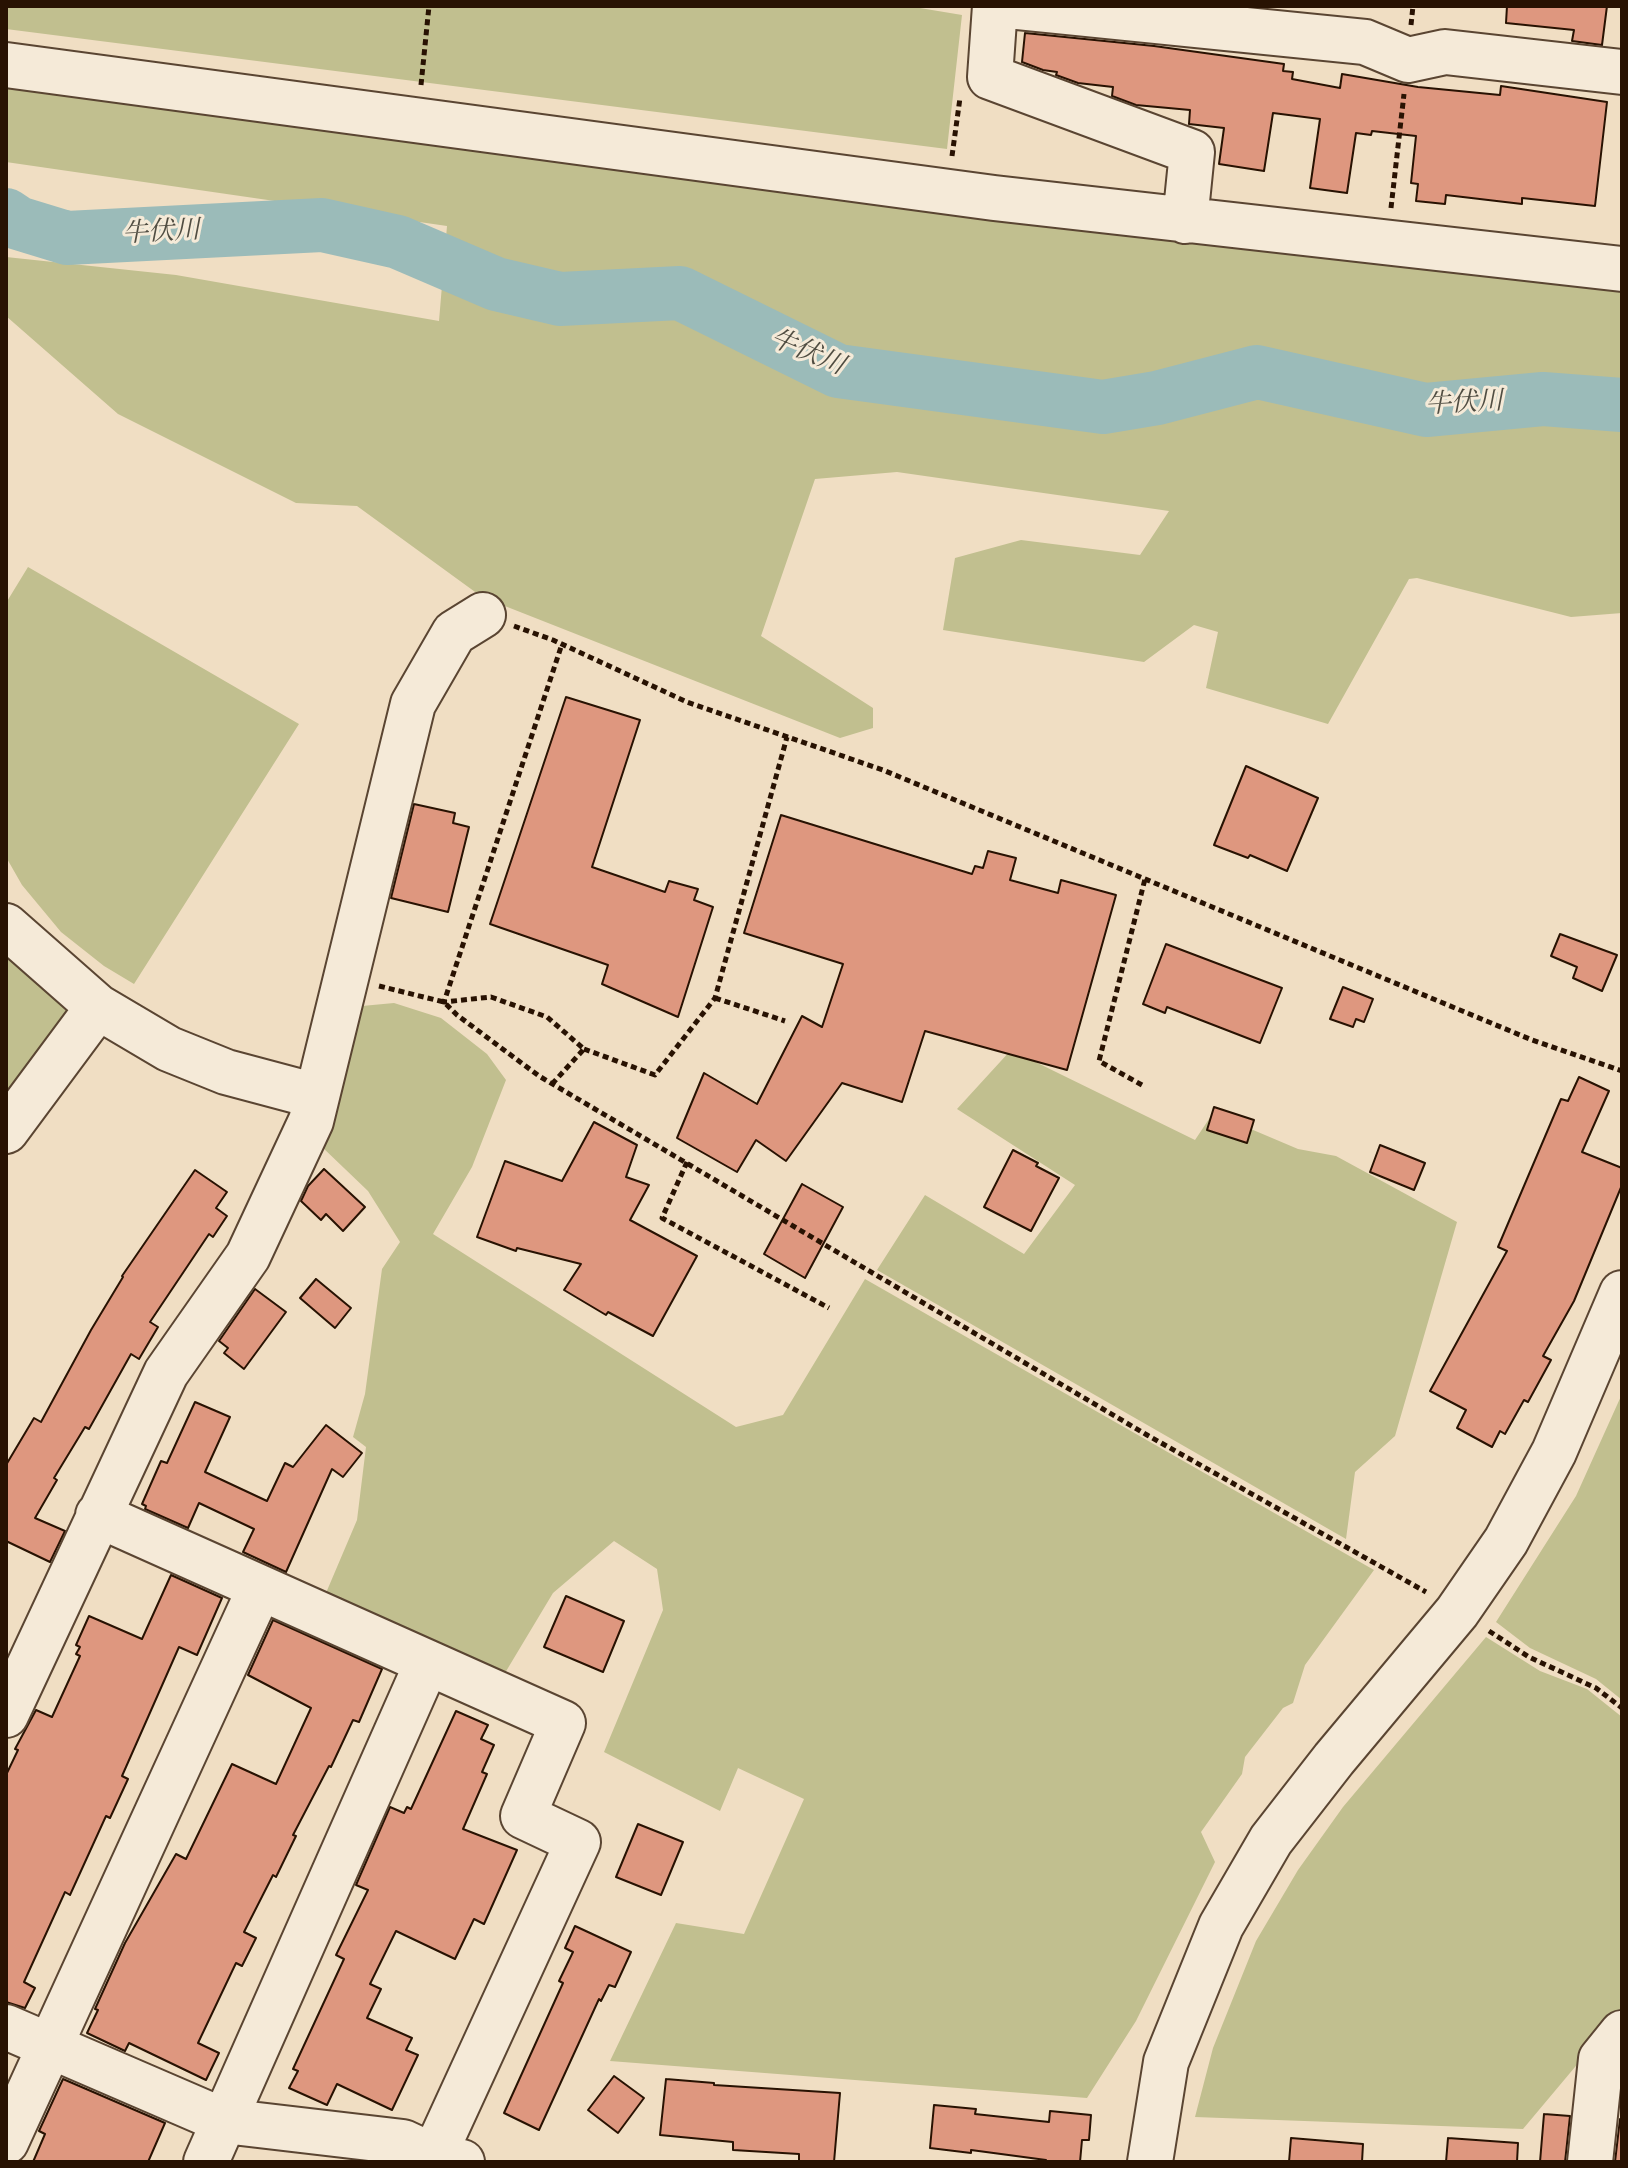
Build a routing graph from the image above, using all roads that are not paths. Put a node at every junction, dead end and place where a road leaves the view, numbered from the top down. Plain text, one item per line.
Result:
1 (995, 6) edge
2 (1008, 6) edge
3 (6, 65) edge
4 (1622, 72) edge
5 (1185, 221) junction
6 (1622, 269) edge
7 (483, 615) dead end
8 (6, 926) edge
9 (98, 1007) junction
10 (316, 1096) junction
11 (6, 1131) edge
12 (1622, 1293) edge
13 (98, 1515) junction
14 (260, 1588) junction
15 (427, 1663) junction
16 (6, 1715) edge
17 (6, 2027) edge
18 (49, 2046) junction
19 (1615, 2051) edge
20 (224, 2121) junction
21 (6, 2142) edge
22 (443, 2160) edge
23 (206, 2162) edge
24 (1150, 2162) edge
25 (1590, 2162) edge

1 - 5 street
2 - 4 street
3 - 5 street
5 - 6 street
7 - 10 street
8 - 9 street
9 - 10 street
9 - 11 street
10 - 13 street
12 - 24 street
13 - 14 street
13 - 16 street
14 - 15 street
14 - 18 street
15 - 20 street
15 - 22 street
17 - 18 street
18 - 20 street
18 - 21 street
19 - 25 street
20 - 22 street
20 - 23 street

